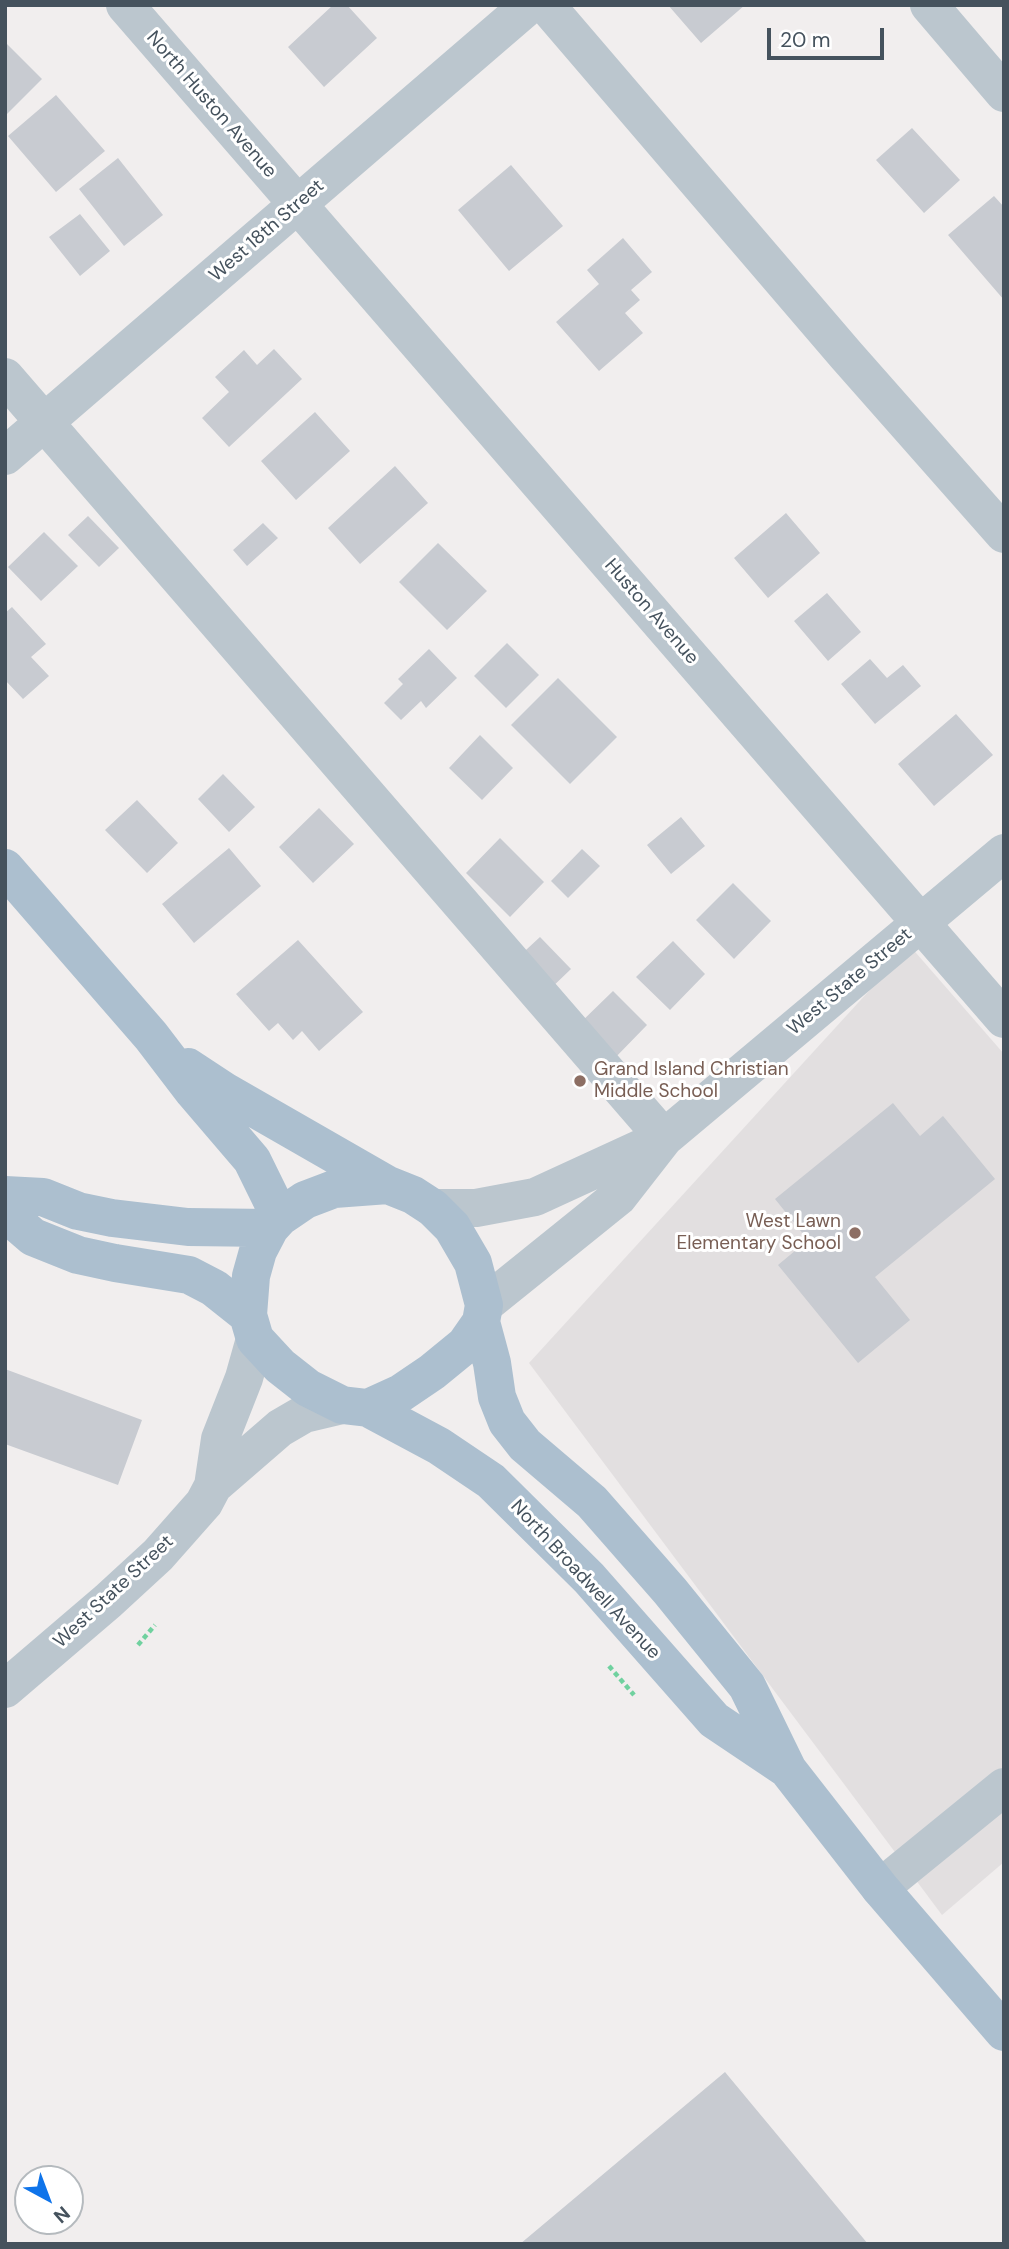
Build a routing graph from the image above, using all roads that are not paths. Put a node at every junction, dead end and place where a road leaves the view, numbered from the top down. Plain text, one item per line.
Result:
1 (125, 5) edge
2 (529, 5) edge
3 (546, 5) edge
4 (929, 5) edge
5 (1004, 93) edge
6 (298, 205) junction
7 (5, 377) edge
8 (45, 423) junction
9 (5, 456) edge
10 (1004, 534) edge
11 (1004, 853) edge
12 (5, 868) edge
13 (920, 923) junction
14 (1004, 1019) edge
15 (151, 1036) junction
16 (664, 1138) junction
17 (388, 1185) junction
18 (5, 1195) edge
19 (433, 1208) junction
20 (5, 1213) edge
21 (275, 1223) junction
22 (483, 1313) junction
23 (252, 1327) junction
24 (355, 1406) junction
25 (213, 1486) junction
26 (5, 1689) edge
27 (788, 1770) junction
28 (1004, 1787) edge
29 (880, 1888) junction
30 (1004, 2032) edge

1 - 6 street, North Huston Avenue
2 - 6 street, West 18th Street
3 - 10 street
4 - 5 street
6 - 8 street, West 18th Street
6 - 13 street, Huston Avenue
7 - 8 street
8 - 9 street, West 18th Street
8 - 16 street
11 - 13 street, West State Street
12 - 15 main road
13 - 14 street, Huston Avenue
13 - 16 street, West State Street
15 - 17 main road
15 - 21 main road
16 - 19 street, West State Street
16 - 22 street, West State Street
17 - 19 main road
17 - 21 main road
18 - 21 main road
19 - 22 main road
20 - 23 main road
21 - 23 main road
22 - 24 main road
22 - 27 main road, North Broadwell Avenue
23 - 24 main road
23 - 25 street, West State Street
24 - 25 street, West State Street
24 - 27 main road, North Broadwell Avenue
25 - 26 street, West State Street
27 - 29 main road, North Broadwell Avenue
28 - 29 street
29 - 30 main road, North Broadwell Avenue

